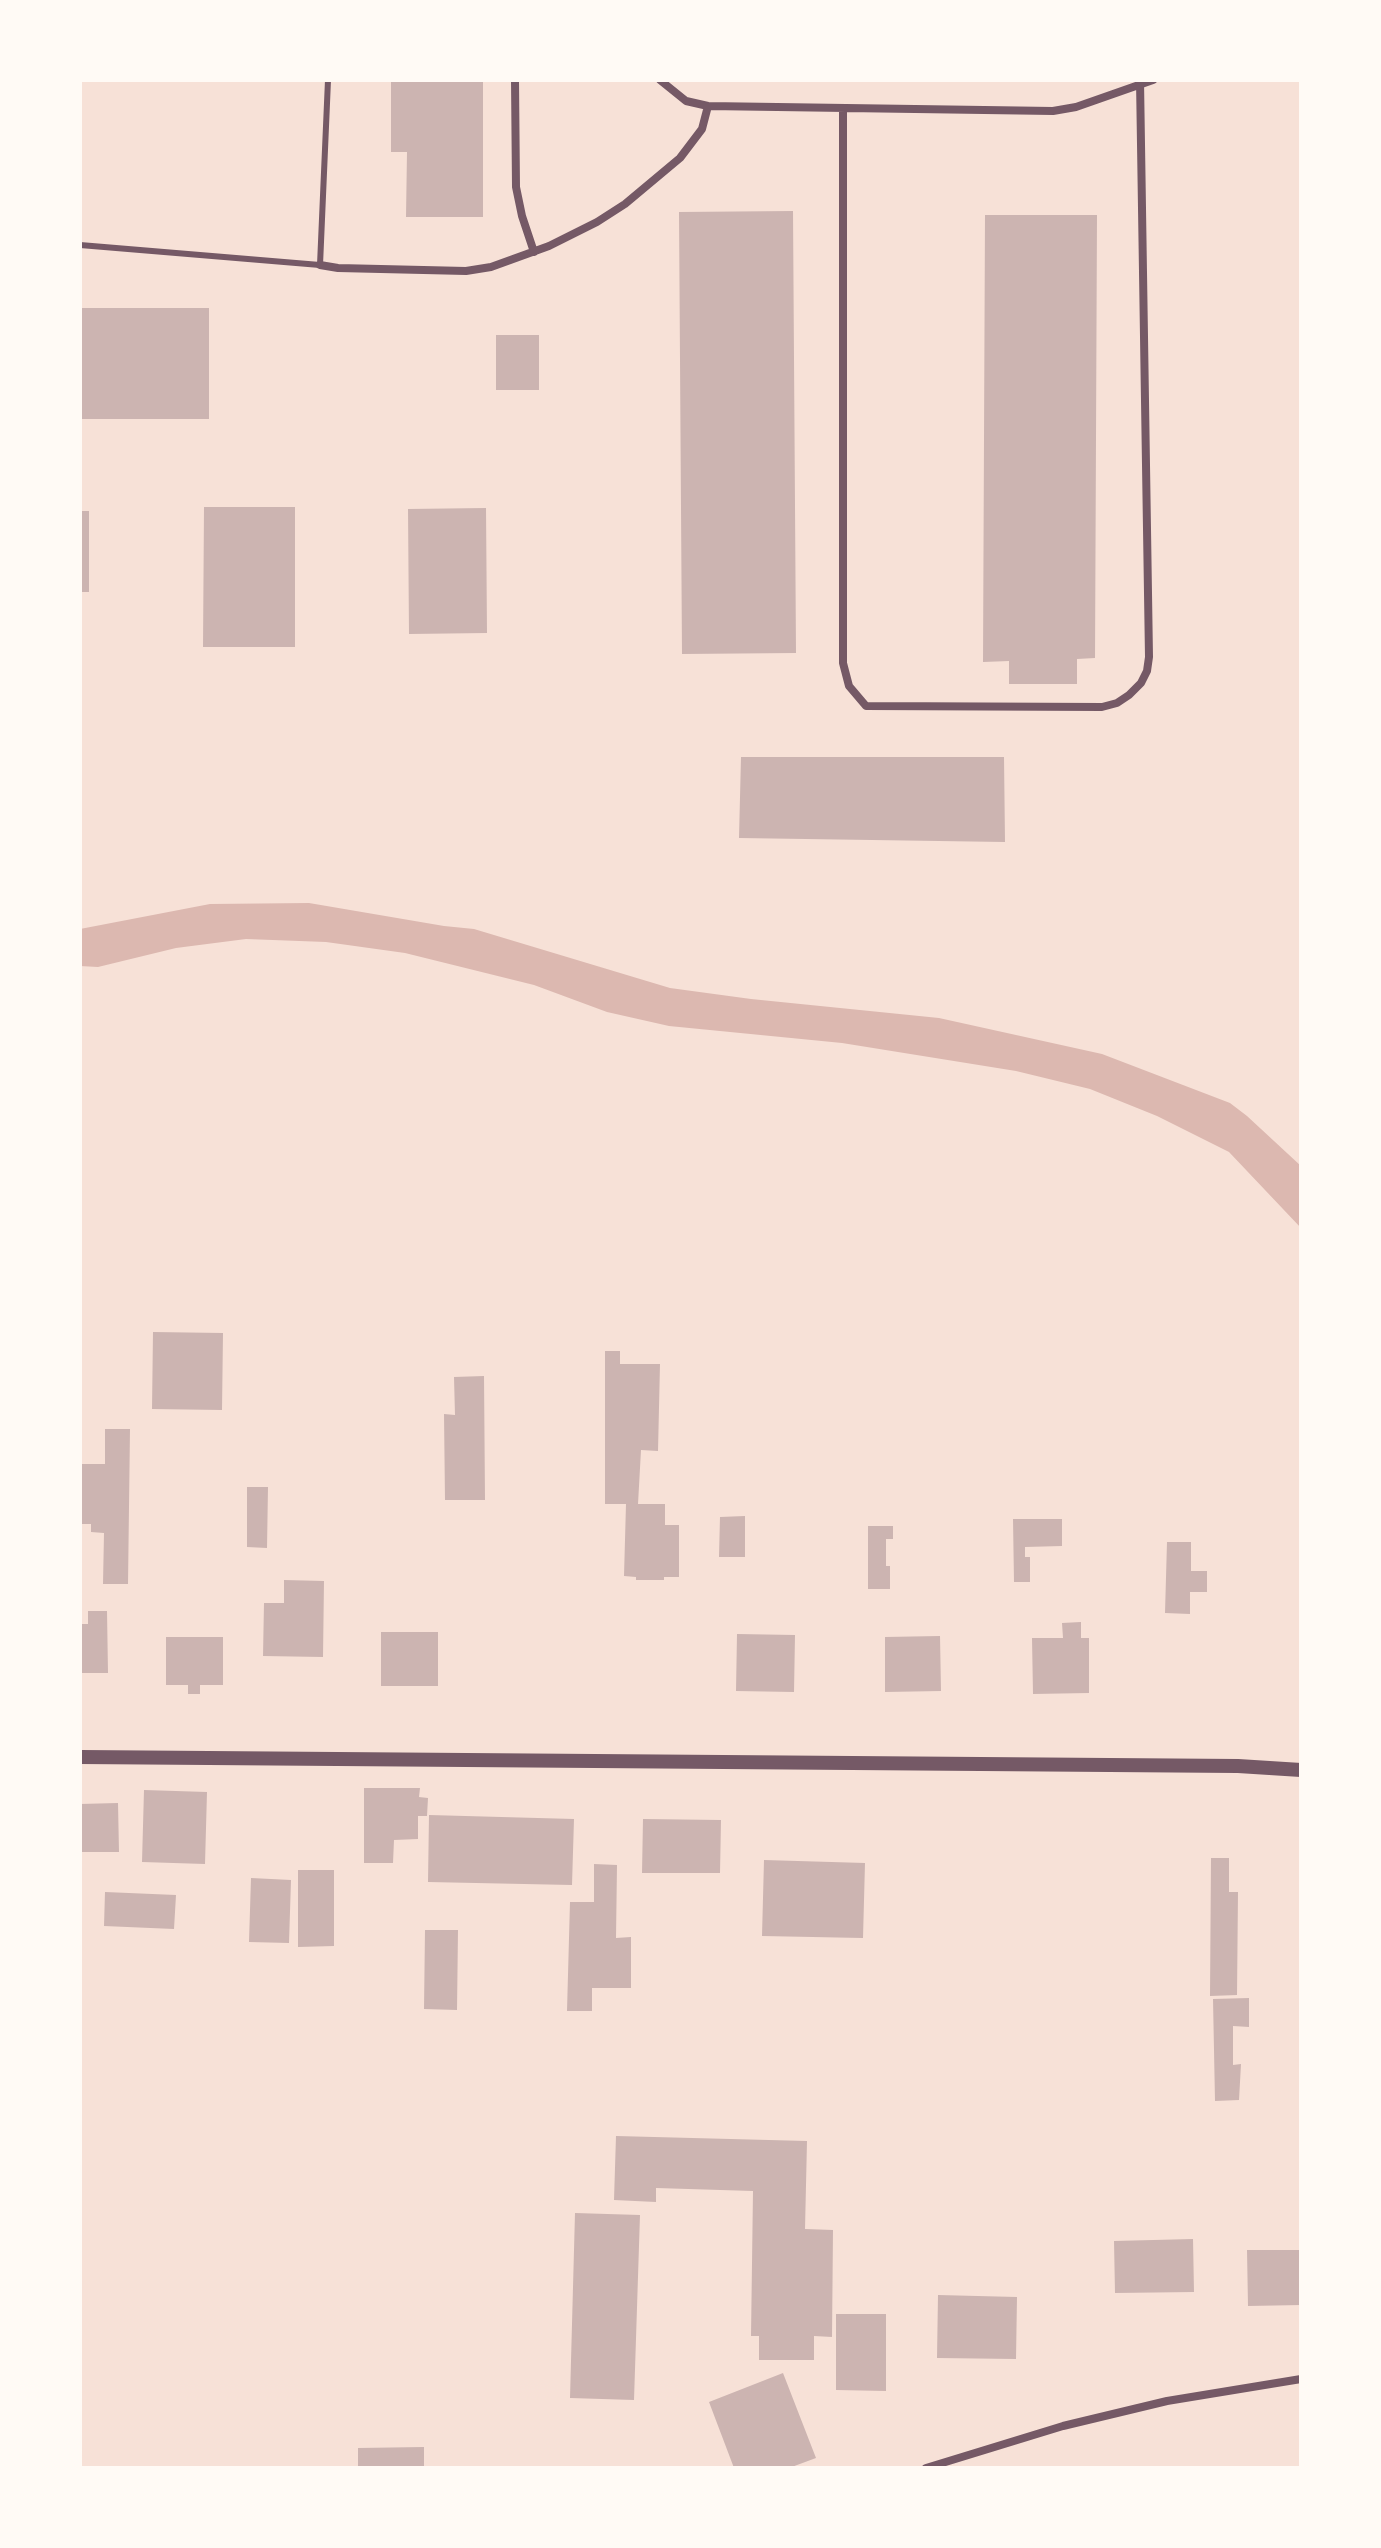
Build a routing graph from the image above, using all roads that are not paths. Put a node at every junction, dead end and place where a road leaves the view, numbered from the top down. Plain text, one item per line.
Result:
1 (328, 80) edge
2 (515, 80) edge
3 (660, 80) edge
4 (1153, 80) edge
5 (1140, 82) edge
6 (708, 106) junction
7 (843, 108) junction
8 (80, 245) edge
9 (534, 252) junction
10 (320, 265) junction
11 (80, 1757) edge
12 (1301, 1770) edge
13 (1301, 2379) edge
14 (926, 2468) edge

1 - 10 lane
2 - 9 street
3 - 6 street
4 - 5 street
5 - 7 street
5 - 7 street
6 - 7 street
6 - 9 street
8 - 10 lane
9 - 10 street
11 - 12 street
13 - 14 street

